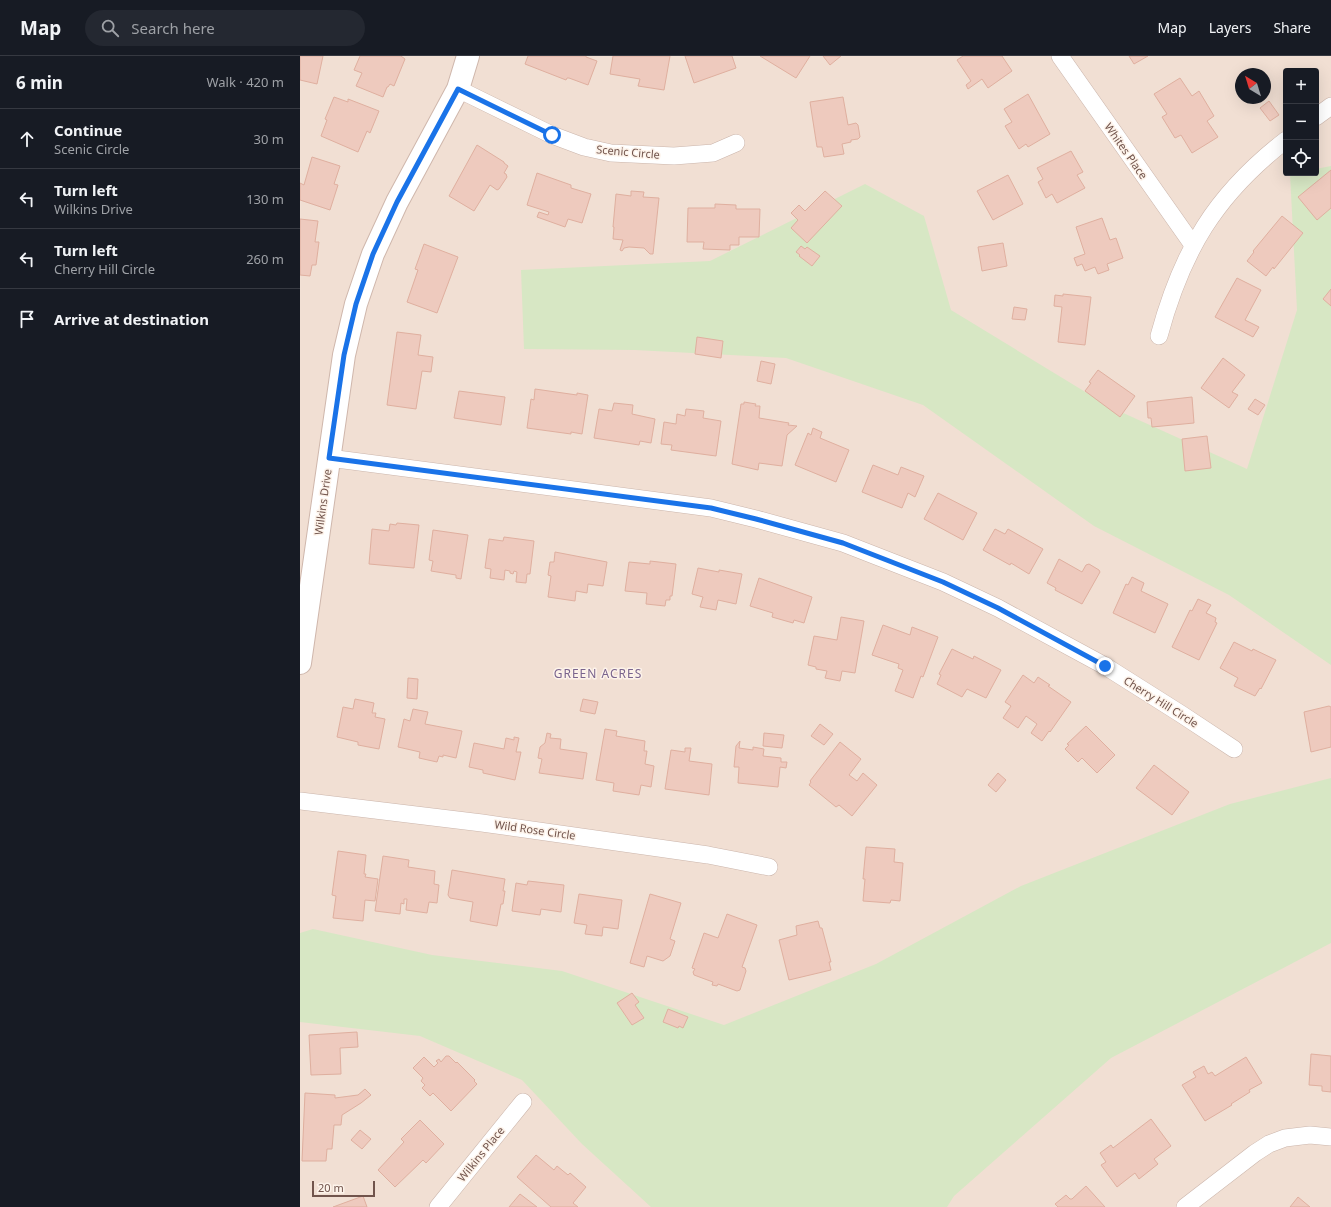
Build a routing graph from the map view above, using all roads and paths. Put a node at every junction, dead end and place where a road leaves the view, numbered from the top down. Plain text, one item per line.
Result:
1 (468, 56) edge
2 (1060, 56) edge
3 (458, 89) junction
4 (1331, 106) edge
5 (1319, 115) edge
6 (1283, 142) edge
7 (736, 143) dead end
8 (1193, 245) junction
9 (1159, 336) dead end
10 (329, 458) junction
11 (300, 663) edge
12 (1234, 749) dead end
13 (300, 801) edge
14 (769, 867) dead end
15 (523, 1102) dead end
16 (1331, 1138) edge
17 (438, 1207) edge
18 (1185, 1207) edge

1 - 3 street, Wilkins Drive
2 - 8 street, Whites Place
3 - 7 street, Scenic Circle
3 - 10 street, Wilkins Drive
4 - 5 street
6 - 8 street
8 - 9 street
10 - 11 street, Wilkins Drive
10 - 12 street, Cherry Hill Circle
13 - 14 street, Wild Rose Circle
15 - 17 street, Wilkins Place
16 - 18 street

